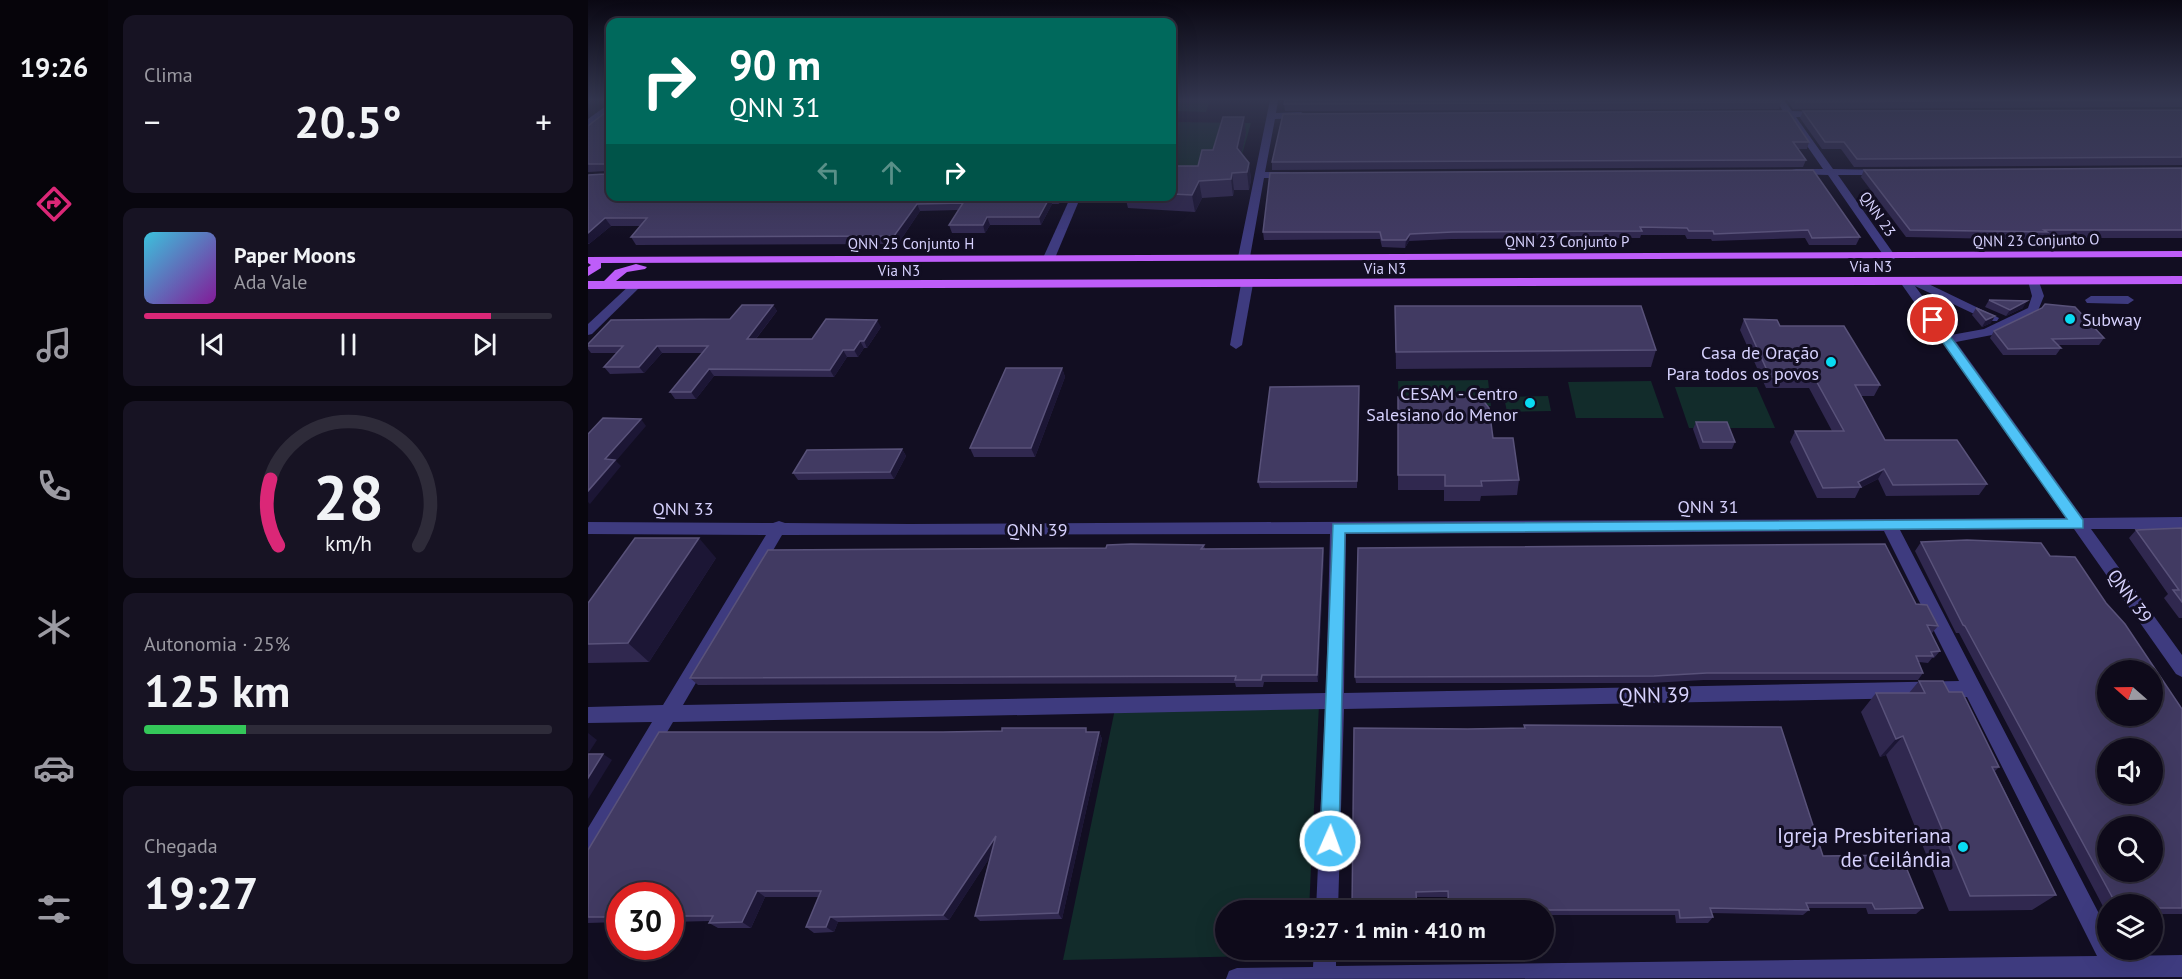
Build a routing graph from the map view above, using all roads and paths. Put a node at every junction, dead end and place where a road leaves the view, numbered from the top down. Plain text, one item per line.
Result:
1 (1265, 146) edge
2 (1812, 146) edge
3 (1783, 172) edge
4 (1830, 172) junction
5 (1889, 172) edge
6 (1259, 175) junction
7 (1295, 175) edge
8 (1074, 201) edge
9 (2180, 254) edge
10 (1552, 256) junction
11 (1784, 256) junction
12 (1244, 257) junction
13 (1890, 257) junction
14 (773, 258) junction
15 (1049, 258) junction
16 (589, 260) edge
17 (588, 273) edge
18 (2182, 273) edge
19 (2182, 280) edge
20 (1910, 281) junction
21 (1992, 281) junction
22 (2034, 281) junction
23 (1606, 282) junction
24 (1392, 283) junction
25 (1247, 284) junction
26 (588, 285) edge
27 (615, 285) junction
28 (636, 285) junction
29 (2091, 300) dead end
30 (2128, 300) dead end
31 (2007, 324) junction
32 (588, 331) edge
33 (1947, 340) junction
34 (1236, 345) dead end
35 (2182, 523) edge
36 (2078, 524) junction
37 (1889, 525) junction
38 (779, 527) junction
39 (588, 528) edge
40 (1338, 528) junction
41 (2182, 669) edge
42 (1972, 688) junction
43 (1335, 702) junction
44 (588, 714) edge
45 (669, 714) junction
46 (588, 847) edge
47 (1327, 900) edge
48 (1325, 960) edge
49 (2182, 966) edge
50 (2114, 967) junction
51 (1324, 977) junction
52 (1237, 979) edge

1 - 6 street
2 - 4 street, QNN 23
3 - 4 street
4 - 5 street
4 - 13 street, QNN 23
6 - 7 street
6 - 12 street
8 - 15 street
9 - 13 main road, QNN 23 Conjunto O
10 - 11 main road, QNN 23 Conjunto P
10 - 12 main road, QNN 23 Conjunto P
10 - 24 main road
11 - 13 main road, QNN 23 Conjunto P
11 - 23 main road
12 - 15 main road
14 - 15 main road, QNN 25 Conjunto H
14 - 16 main road
14 - 27 main road
16 - 17 main road
18 - 21 main road
19 - 22 main road, Via N3
20 - 21 main road, Via N3
20 - 23 main road, Via N3
20 - 31 street
20 - 33 street
21 - 22 main road, Via N3
22 - 31 street
23 - 24 main road, Via N3
24 - 25 main road, Via N3
25 - 28 main road, Via N3
25 - 34 street
26 - 27 main road, Via N3
27 - 28 main road, Via N3
28 - 32 street
29 - 30 street
31 - 33 street
33 - 36 street
35 - 36 street, QNN 31
36 - 37 street, QNN 31
36 - 41 street, QNN 39
37 - 40 street, QNN 31
37 - 42 street
38 - 39 street, QNN 33
38 - 40 street, QNN 39
38 - 45 street
40 - 43 street
42 - 43 street, QNN 39
42 - 50 street
43 - 45 street, QNN 39
43 - 47 street
44 - 45 street, QNN 39
45 - 46 street
48 - 51 street
49 - 50 street
50 - 51 street
51 - 52 street

